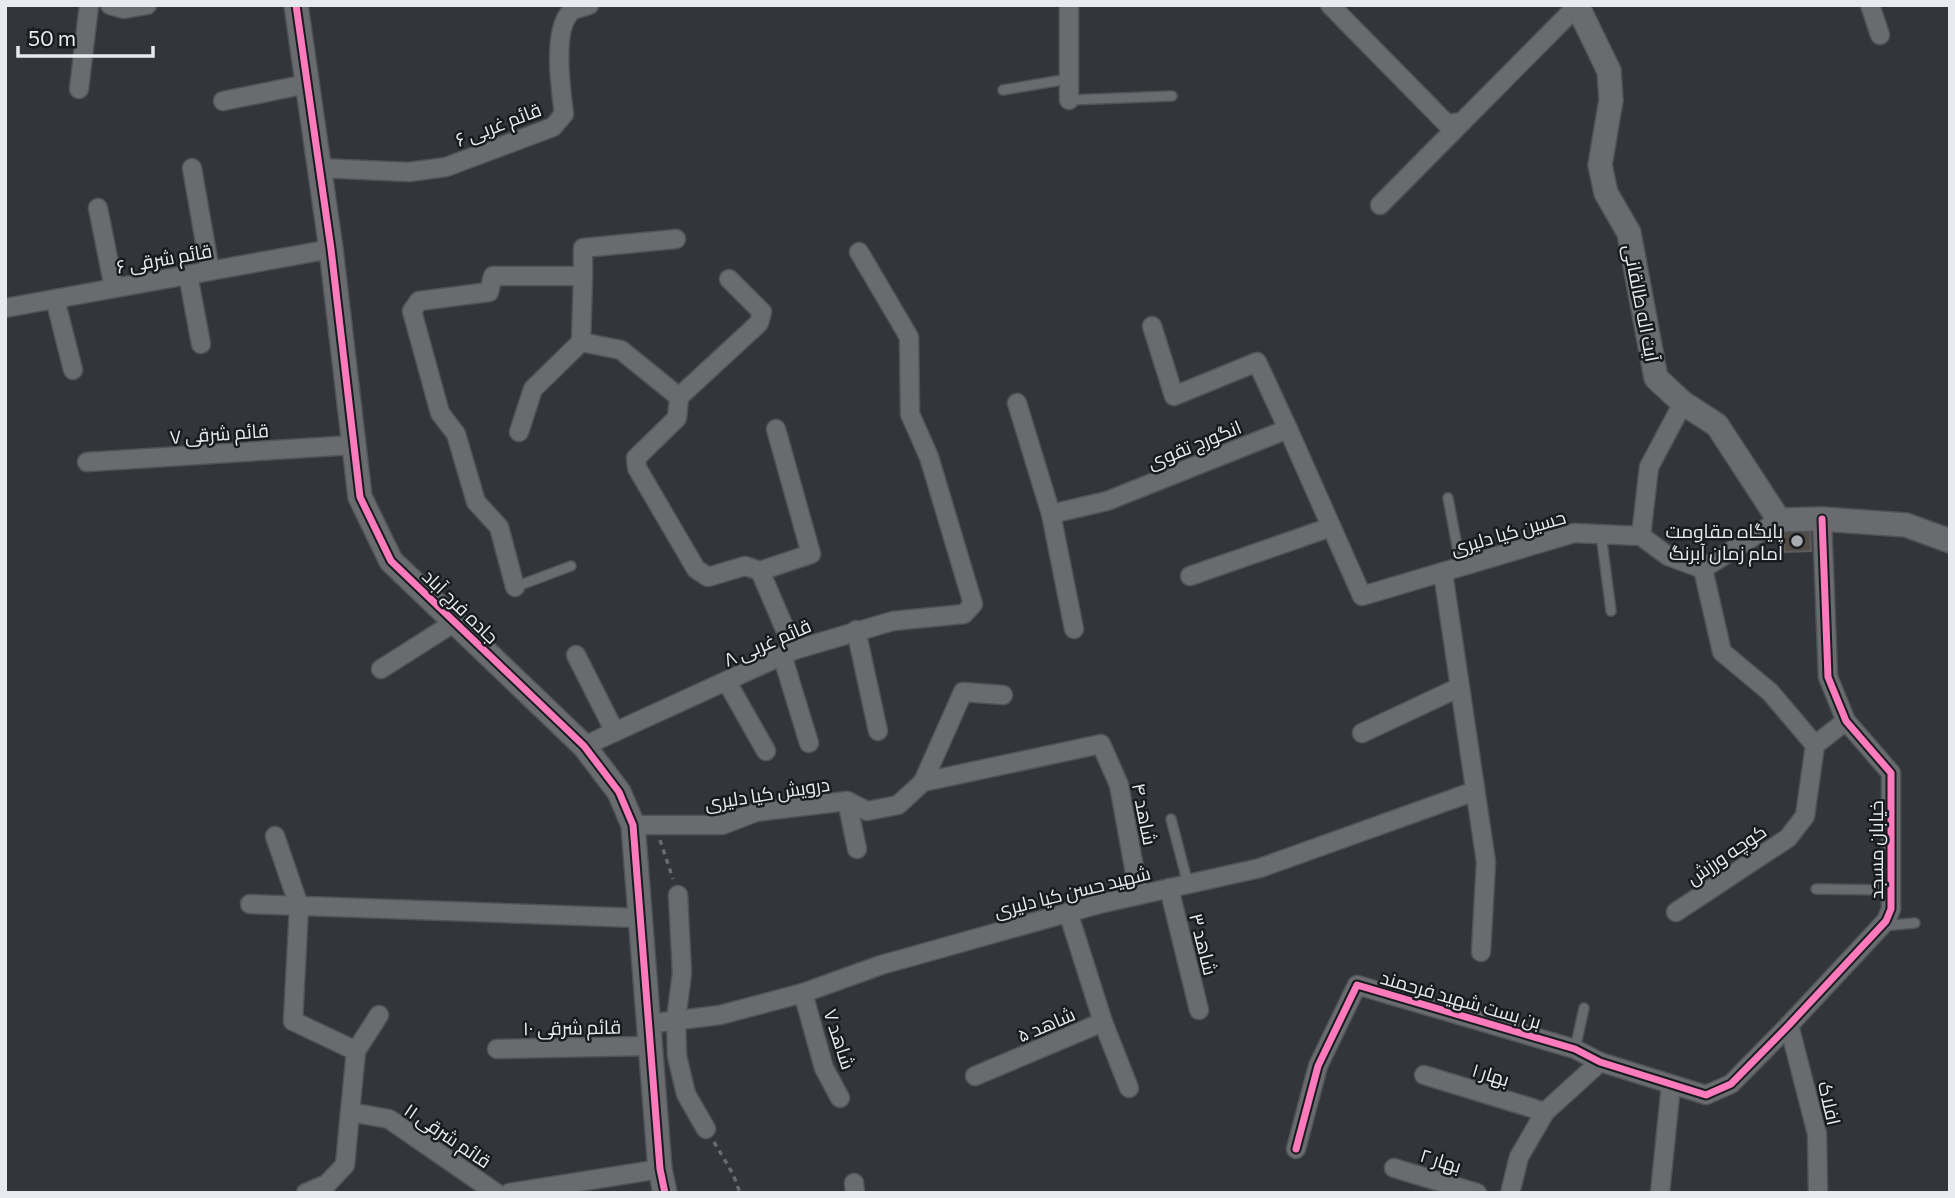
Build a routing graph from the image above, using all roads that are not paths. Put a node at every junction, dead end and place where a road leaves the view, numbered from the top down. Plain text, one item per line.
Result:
1 (89, 5) edge
2 (110, 5) edge
3 (147, 5) edge
4 (296, 5) edge
5 (589, 5) edge
6 (1069, 5) edge
7 (1330, 5) edge
8 (1870, 5) edge
9 (1577, 6) edge
10 (1880, 35) dead end
11 (1068, 79) junction
12 (307, 85) junction
13 (79, 89) dead end
14 (1003, 90) dead end
15 (1172, 96) dead end
16 (1069, 100) joint
17 (223, 101) dead end
18 (1462, 122) junction
19 (192, 168) dead end
20 (319, 168) junction
21 (1380, 205) dead end
22 (98, 208) dead end
23 (676, 239) dead end
24 (331, 249) junction
25 (859, 252) dead end
26 (210, 271) junction
27 (188, 275) junction
28 (583, 276) junction
29 (729, 279) dead end
30 (114, 288) junction
31 (55, 299) junction
32 (5, 308) edge
33 (1152, 326) dead end
34 (580, 342) junction
35 (201, 344) dead end
36 (73, 370) dead end
37 (679, 397) junction
38 (1017, 403) dead end
39 (1683, 403) junction
40 (776, 429) dead end
41 (1288, 429) junction
42 (519, 432) dead end
43 (354, 445) junction
44 (87, 462) dead end
45 (1448, 498) dead end
46 (1051, 514) junction
47 (1822, 519) junction
48 (1779, 520) junction
49 (1331, 527) junction
50 (1601, 534) junction
51 (1641, 536) junction
52 (1950, 541) edge
53 (570, 566) dead end
54 (1461, 567) junction
55 (1703, 569) junction
56 (760, 571) junction
57 (1443, 573) junction
58 (1190, 576) dead end
59 (515, 587) joint
60 (1611, 611) dead end
61 (455, 622) junction
62 (1074, 629) dead end
63 (856, 630) junction
64 (788, 653) junction
65 (576, 655) dead end
66 (381, 669) dead end
67 (727, 682) junction
68 (1460, 687) junction
69 (1003, 695) dead end
70 (1846, 721) junction
71 (878, 731) dead end
72 (615, 732) junction
73 (1362, 733) dead end
74 (809, 744) dead end
75 (1101, 744) joint
76 (1815, 745) junction
77 (584, 746) junction
78 (766, 751) dead end
79 (923, 782) junction
80 (1475, 791) junction
81 (847, 801) junction
82 (1171, 819) dead end
83 (632, 825) junction
84 (275, 836) dead end
85 (857, 849) dead end
86 (1188, 884) junction
87 (1169, 888) junction
88 (1816, 889) dead end
89 (1891, 890) junction
90 (678, 895) road end
91 (1139, 895) junction
92 (250, 904) dead end
93 (299, 906) junction
94 (1068, 912) junction
95 (1676, 912) dead end
96 (639, 918) junction
97 (1915, 923) dead end
98 (1881, 926) junction
99 (1481, 951) dead end
100 (803, 993) junction
101 (1584, 1008) dead end
102 (1199, 1010) dead end
103 (379, 1015) dead end
104 (676, 1019) junction
105 (1103, 1023) junction
106 (1789, 1025) junction
107 (648, 1035) junction
108 (497, 1049) dead end
109 (1575, 1049) junction
110 (356, 1051) junction
111 (1600, 1062) junction
112 (1424, 1075) dead end
113 (975, 1076) dead end
114 (1671, 1085) junction
115 (1129, 1088) dead end
116 (840, 1098) dead end
117 (350, 1112) junction
118 (1545, 1112) junction
119 (706, 1129) road end
120 (1296, 1149) dead end
121 (1394, 1168) dead end
122 (660, 1169) junction
123 (306, 1193) edge
124 (496, 1193) edge
125 (509, 1193) edge
126 (665, 1193) edge
127 (1477, 1193) edge
128 (1510, 1193) edge
129 (1660, 1193) edge
130 (1818, 1193) edge

1 - 13 street
2 - 3 street
4 - 12 street, جاده فرج آباد
5 - 20 street, قائم غربی ۶
6 - 11 street
7 - 18 street
8 - 10 street
9 - 18 street
9 - 39 street, آیت اله طالقانی
11 - 14 lane
11 - 16 street
12 - 17 street
12 - 20 street, جاده فرج آباد
15 - 16 lane
18 - 21 street
19 - 26 street
20 - 24 street, جاده فرج آباد
22 - 30 street
23 - 28 street
24 - 26 street, قائم شرقی ۶
24 - 43 street, جاده فرج آباد
25 - 63 street, قائم غربی ۸
26 - 27 street, قائم شرقی ۶
27 - 30 street, قائم شرقی ۶
27 - 35 street
28 - 34 street
28 - 59 street
29 - 37 street
30 - 31 street, قائم شرقی ۶
31 - 32 street, قائم شرقی ۶
31 - 36 street
33 - 41 street
34 - 37 street
34 - 42 street
37 - 56 street
38 - 46 street
39 - 48 street, آیت اله طالقانی
39 - 51 street
40 - 56 street
41 - 46 street, انگورج تقوی
41 - 49 street
43 - 44 street, قائم شرقی ۷
43 - 61 street, جاده فرج آباد
45 - 54 lane
46 - 62 street
47 - 48 street
47 - 52 street
47 - 70 street, خیابان مسجد
48 - 55 street
49 - 57 street, حسین کیا دلیری
49 - 58 street
50 - 51 street, حسین کیا دلیری
50 - 54 street, حسین کیا دلیری
50 - 60 lane
51 - 55 street
53 - 59 lane
54 - 57 street, حسین کیا دلیری
55 - 76 street
56 - 64 street
57 - 68 street
61 - 66 street
61 - 77 street, جاده فرج آباد
63 - 64 street, قائم غربی ۸
63 - 71 street
64 - 67 street, قائم غربی ۸
64 - 74 street
65 - 72 street
67 - 72 street, قائم غربی ۸
67 - 78 street
68 - 73 street
68 - 80 street
69 - 79 street
70 - 76 street
70 - 89 street, خیابان مسجد
72 - 77 street, قائم غربی ۸
75 - 79 street, درویش کیا دلیری
75 - 91 street, شاهد ۴
76 - 95 street, کوچه ورزش
77 - 83 street, جاده فرج آباد
79 - 81 street, درویش کیا دلیری
80 - 86 street, شهید حسن کیا دلیری
80 - 99 street
81 - 83 street, درویش کیا دلیری
81 - 85 street
82 - 86 lane
83 - 96 street, جاده فرج آباد
84 - 93 street
86 - 87 street, شهید حسن کیا دلیری
87 - 91 street, شهید حسن کیا دلیری
87 - 102 street, شاهد ۳
88 - 89 lane
89 - 98 street, خیابان مسجد
90 - 104 street
91 - 94 street, شهید حسن کیا دلیری
92 - 93 street
93 - 96 street
93 - 110 street
94 - 100 street, شهید حسن کیا دلیری
94 - 105 street, شاهد ۵
96 - 107 street, جاده فرج آباد
97 - 98 lane
98 - 106 street, خیابان مسجد
100 - 104 street, شهید حسن کیا دلیری
100 - 116 street, شاهد ۷
101 - 109 lane
103 - 110 street
104 - 107 street, قائم شرقی ۱۰
104 - 119 street
105 - 113 street, شاهد ۵
105 - 115 street
106 - 114 street, خیابان مسجد
106 - 130 street, افلاک
107 - 108 street, قائم شرقی ۱۰
107 - 122 street, جاده فرج آباد
109 - 111 street, بن بست شهید فرحمند
109 - 120 street, بن بست شهید فرحمند
110 - 117 street
111 - 114 street, خیابان مسجد
111 - 118 street
112 - 118 street, بهار ۱
114 - 129 street
117 - 123 street
117 - 124 street, قائم شرقی ۱۱
118 - 128 street
121 - 127 street, بهار ۲
122 - 125 street
122 - 126 street, جاده فرج آباد

